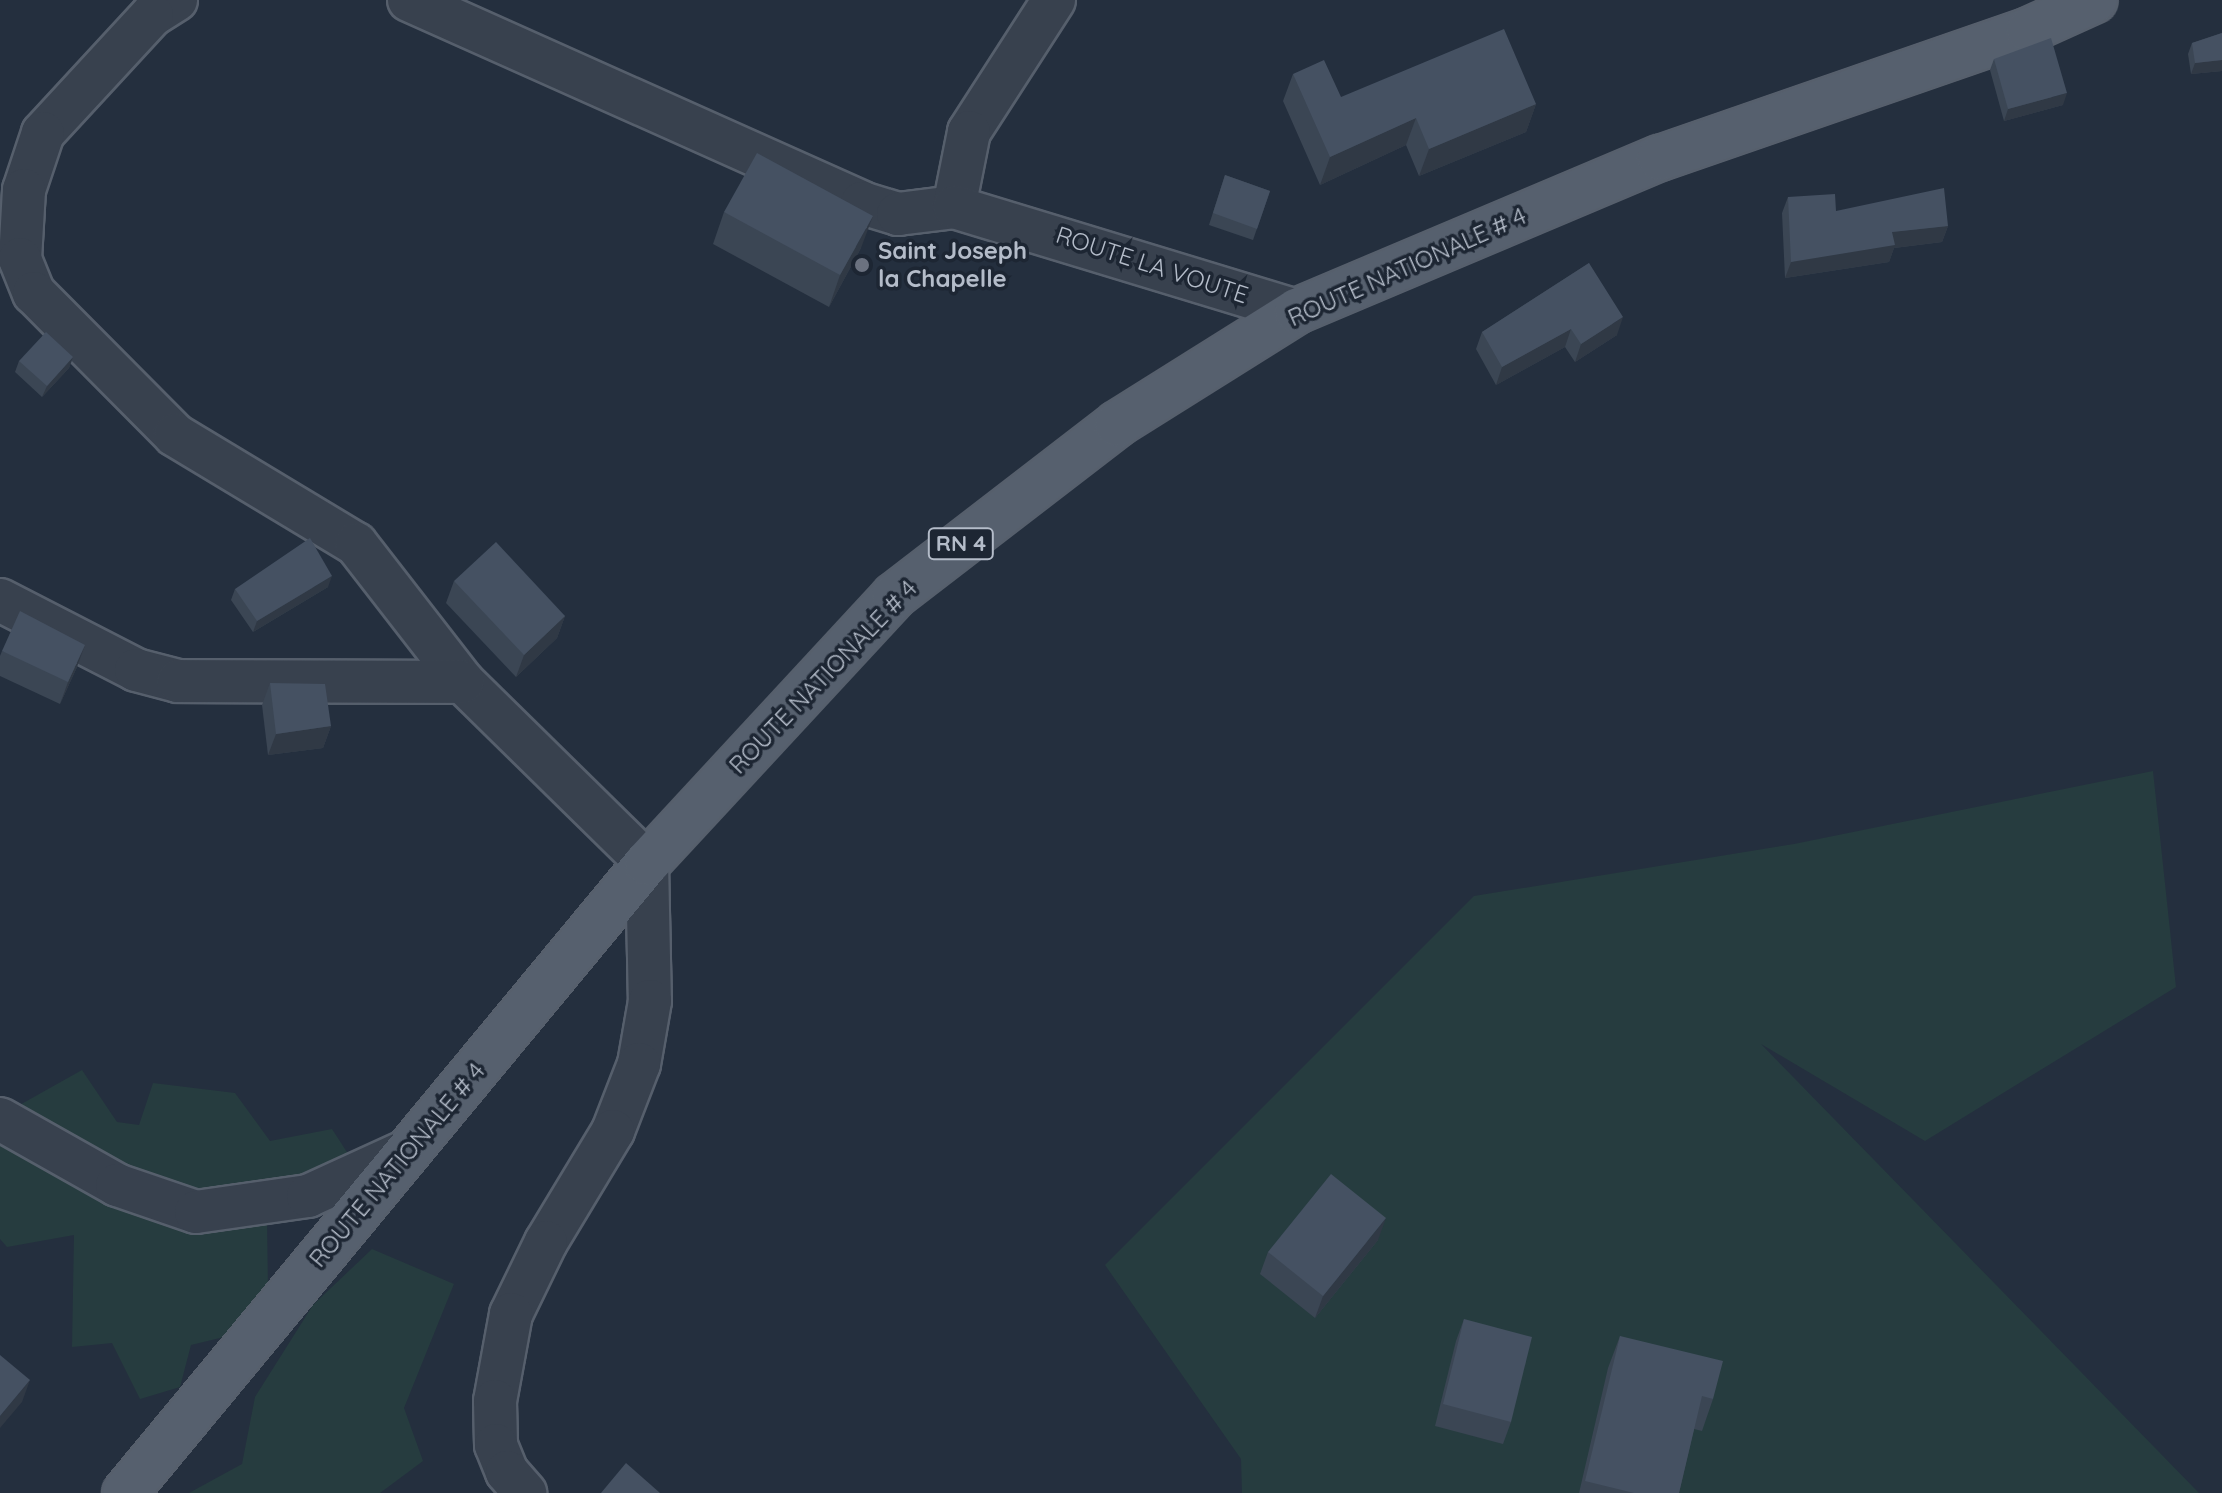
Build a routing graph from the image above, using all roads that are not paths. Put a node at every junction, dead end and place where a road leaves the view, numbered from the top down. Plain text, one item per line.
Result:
1 (176, 0) edge
2 (409, 0) edge
3 (1054, 0) edge
4 (2095, 0) edge
5 (954, 207) junction
6 (1297, 311) junction
7 (0, 600) edge
8 (463, 682) junction
9 (647, 863) junction
10 (0, 1119) edge
11 (411, 1149) junction
12 (125, 1493) edge
13 (525, 1493) edge

1 - 8 street
2 - 5 street
3 - 5 street
4 - 6 main road, ROUTE NATIONALE # 4 / RN 4
5 - 6 street, ROUTE LA VOUTE
6 - 9 main road, ROUTE NATIONALE # 4 / RN 4
7 - 8 street
8 - 9 street
9 - 11 main road, ROUTE NATIONALE # 4 / RN 4
9 - 13 street
10 - 11 street
11 - 12 main road, ROUTE NATIONALE # 4 / RN 4

